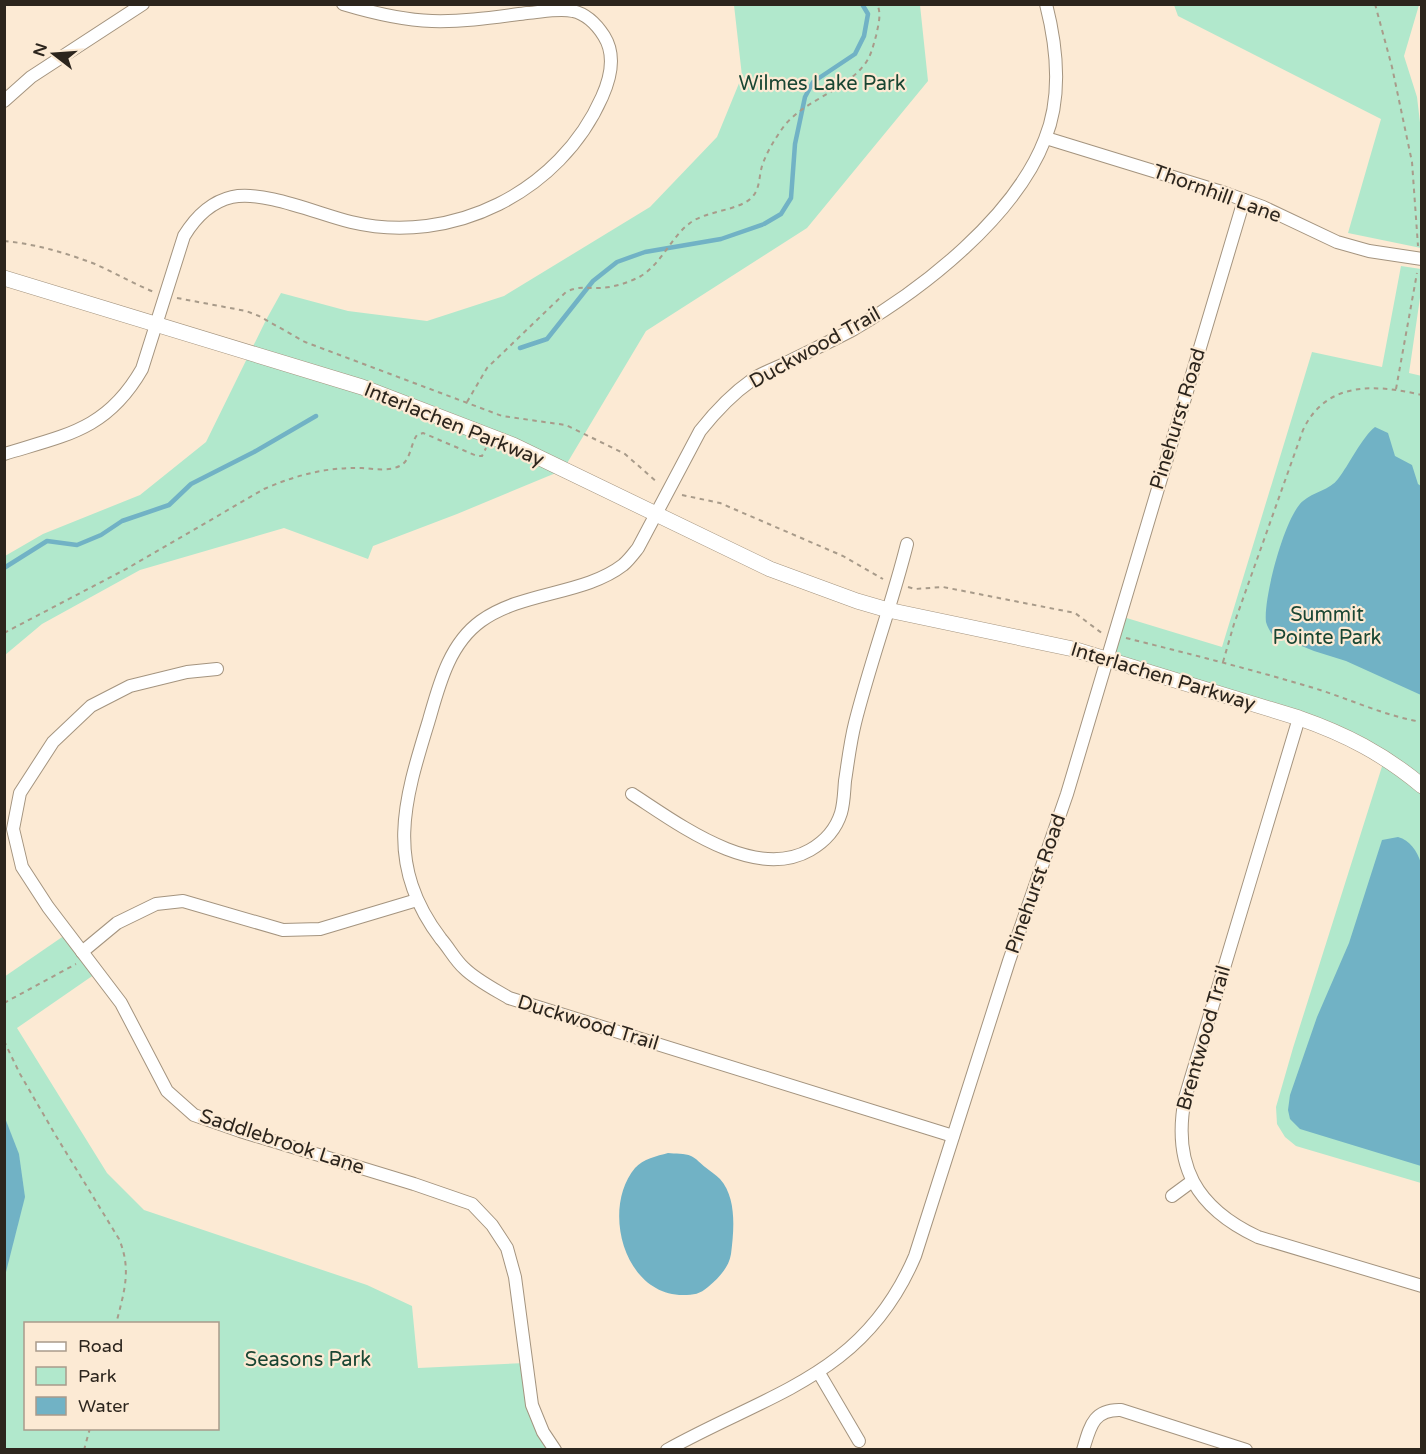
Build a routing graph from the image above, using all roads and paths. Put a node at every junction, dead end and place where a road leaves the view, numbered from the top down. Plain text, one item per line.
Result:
1 (142, 4) edge
2 (343, 4) edge
3 (878, 4) edge
4 (1046, 4) edge
5 (1375, 4) edge
6 (4, 100) edge
7 (1046, 138) junction
8 (1244, 200) junction
9 (4, 241) edge
10 (1420, 252) edge
11 (1417, 272) dead end
12 (4, 278) edge
13 (165, 296) junction
14 (157, 324) junction
15 (1396, 389) junction
16 (1422, 395) edge
17 (467, 403) junction
18 (492, 437) junction
19 (4, 454) edge
20 (668, 492) junction
21 (656, 516) junction
22 (907, 544) dead end
23 (897, 584) junction
24 (888, 610) junction
25 (4, 633) edge
26 (1113, 637) junction
27 (1107, 660) junction
28 (1223, 662) junction
29 (217, 669) dead end
30 (1299, 718) junction
31 (1422, 722) edge
32 (1422, 786) edge
33 (632, 794) dead end
34 (417, 900) junction
35 (84, 954) junction
36 (4, 1003) edge
37 (4, 1041) edge
38 (953, 1136) junction
39 (1191, 1182) junction
40 (1172, 1196) dead end
41 (1422, 1286) edge
42 (116, 1322) edge
43 (819, 1373) junction
44 (89, 1430) edge
45 (859, 1441) dead end
46 (84, 1449) edge
47 (555, 1449) edge
48 (667, 1449) edge
49 (1083, 1449) edge
50 (1246, 1449) edge

1 - 6 street
2 - 13 street
3 - 17 path
4 - 7 street, Duckwood Trail
5 - 10 path
7 - 8 street, Thornhill Lane
7 - 20 street, Duckwood Trail
8 - 10 street, Thornhill Lane
8 - 26 street, Pinehurst Road
9 - 13 path
11 - 15 path
12 - 14 street, Interlachen Parkway
13 - 14 street
13 - 17 path
14 - 18 street, Interlachen Parkway
14 - 19 street
15 - 16 path
15 - 28 path
17 - 20 path
18 - 21 street, Interlachen Parkway
18 - 25 path
20 - 21 street, Duckwood Trail
20 - 23 path
21 - 24 street, Interlachen Parkway
21 - 34 street, Duckwood Trail
22 - 23 street
23 - 24 street
23 - 26 path
24 - 27 street, Interlachen Parkway
24 - 33 street
26 - 27 street, Pinehurst Road
26 - 28 path
27 - 30 street, Interlachen Parkway
27 - 38 street, Pinehurst Road
28 - 31 path
29 - 35 street, Saddlebrook Lane
30 - 32 street, Interlachen Parkway
30 - 39 street, Brentwood Trail
34 - 35 street
34 - 38 street, Duckwood Trail
35 - 36 path
35 - 47 street, Saddlebrook Lane
37 - 42 path
38 - 43 street, Pinehurst Road
39 - 40 street
39 - 41 street, Brentwood Trail
43 - 45 street
43 - 48 street, Pinehurst Road
44 - 46 path
49 - 50 street

